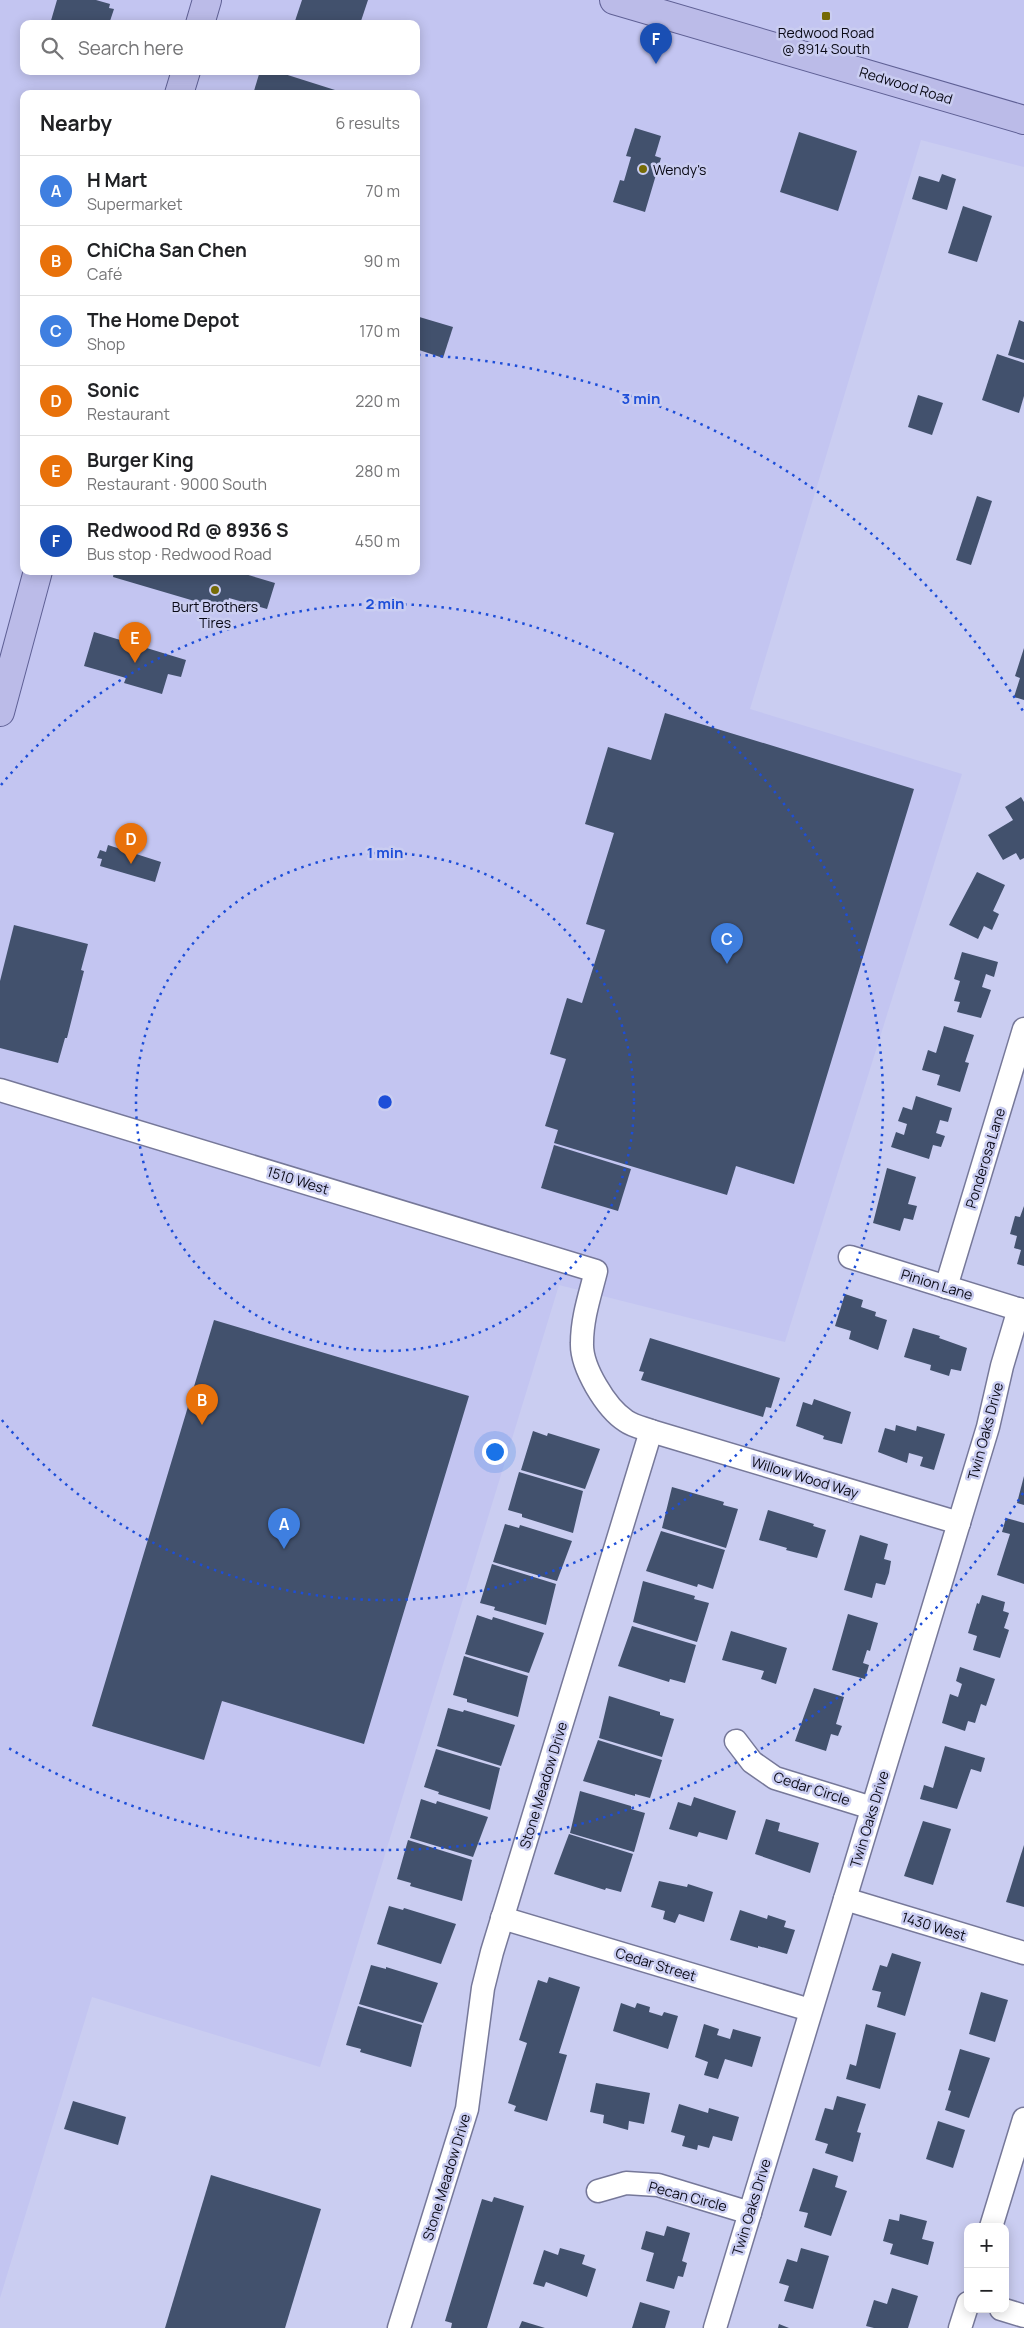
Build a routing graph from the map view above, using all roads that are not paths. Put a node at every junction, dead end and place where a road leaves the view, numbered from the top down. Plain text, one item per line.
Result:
1 (207, 0) edge
2 (614, 0) edge
3 (201, 20) edge
4 (185, 75) edge
5 (180, 90) edge
6 (1024, 120) edge
7 (37, 575) edge
8 (0, 712) edge
9 (1024, 1029) edge
10 (0, 1090) edge
11 (850, 1257) dead end
12 (946, 1287) junction
13 (1021, 1310) edge
14 (651, 1431) junction
15 (958, 1523) junction
16 (736, 1741) dead end
17 (872, 1808) junction
18 (845, 1899) junction
19 (502, 1918) junction
20 (1024, 1953) edge
21 (810, 2010) junction
22 (1024, 2119) edge
23 (598, 2191) dead end
24 (750, 2213) junction
25 (992, 2223) edge
26 (1009, 2311) edge
27 (965, 2313) edge
28 (1024, 2316) edge
29 (399, 2328) edge
30 (714, 2328) edge
31 (960, 2328) edge

1 - 3 main road
2 - 6 main road, Redwood Road
4 - 5 main road
7 - 8 main road
9 - 12 street, Ponderosa Lane
10 - 14 street, 1510 West
11 - 12 street, Pinion Lane
12 - 13 street, Pinion Lane
13 - 15 street, Twin Oaks Drive
14 - 15 street, Willow Wood Way
14 - 19 street, Stone Meadow Drive
15 - 17 street, Twin Oaks Drive
16 - 17 street, Cedar Circle
17 - 18 street, Twin Oaks Drive
18 - 20 street, 1430 West
18 - 21 street, Twin Oaks Drive
19 - 21 street, Cedar Street
19 - 29 street, Stone Meadow Drive
21 - 24 street, Twin Oaks Drive
22 - 25 street
23 - 24 street, Pecan Circle
24 - 30 street, Twin Oaks Drive
26 - 28 street
27 - 31 street

